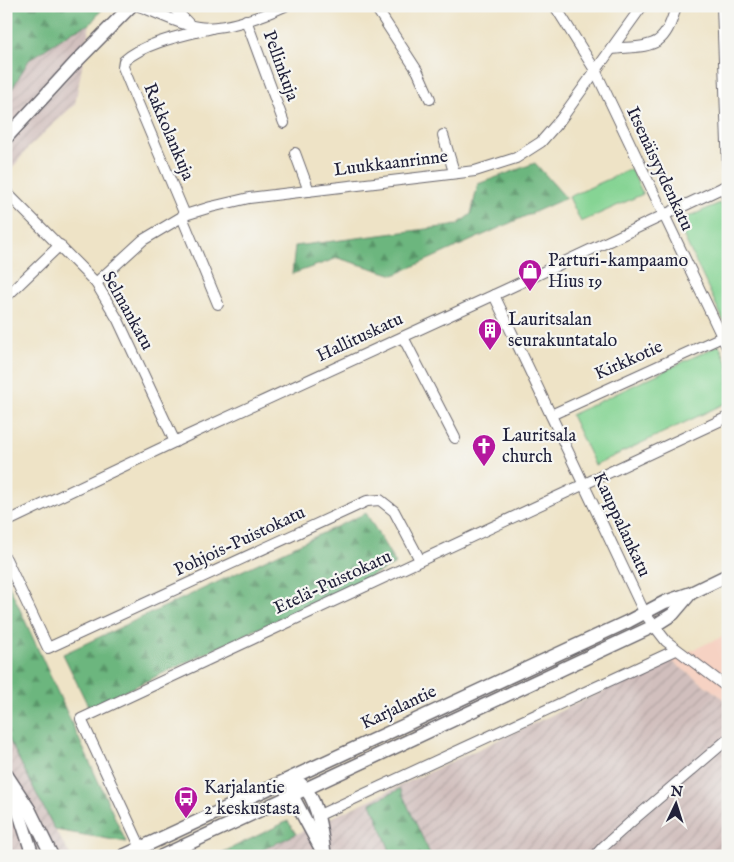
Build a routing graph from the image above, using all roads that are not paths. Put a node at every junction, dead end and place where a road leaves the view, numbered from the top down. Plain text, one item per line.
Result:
1 (131, 6) edge
2 (139, 6) edge
3 (172, 6) edge
4 (285, 6) edge
5 (375, 6) edge
6 (556, 6) edge
7 (642, 6) edge
8 (676, 6) edge
9 (722, 6) edge
10 (246, 20) junction
11 (189, 25) junction
12 (212, 28) junction
13 (725, 44) edge
14 (611, 49) junction
15 (595, 70) junction
16 (430, 99) dead end
17 (284, 123) dead end
18 (442, 134) dead end
19 (6, 138) edge
20 (727, 149) edge
21 (295, 153) dead end
22 (728, 171) edge
23 (454, 172) junction
24 (725, 186) edge
25 (309, 191) junction
26 (6, 192) edge
27 (728, 199) edge
28 (663, 215) junction
29 (184, 216) junction
30 (60, 245) junction
31 (96, 283) junction
32 (494, 295) junction
33 (6, 296) edge
34 (218, 304) dead end
35 (403, 336) junction
36 (722, 338) junction
37 (728, 349) edge
38 (550, 415) junction
39 (728, 417) edge
40 (455, 438) dead end
41 (175, 442) junction
42 (583, 485) junction
43 (6, 522) edge
44 (6, 559) edge
45 (420, 560) junction
46 (728, 575) edge
47 (691, 593) junction
48 (645, 614) junction
49 (654, 626) junction
50 (676, 650) junction
51 (728, 688) edge
52 (728, 738) edge
53 (6, 774) edge
54 (293, 776) junction
55 (306, 789) junction
56 (292, 795) junction
57 (317, 816) junction
58 (141, 848) junction
59 (33, 856) edge
60 (52, 856) edge
61 (123, 856) edge
62 (162, 856) edge
63 (325, 856) edge
64 (595, 856) edge

1 - 19 main road
2 - 11 street
3 - 11 street
4 - 10 street
5 - 16 street
6 - 15 street, Itsenäisyydenkatu
7 - 14 street, Luukkaanrinne
8 - 14 street
9 - 13 street
10 - 12 street
10 - 17 street, Pellinkuja
11 - 12 street
12 - 29 street, Rakkolankuja
13 - 20 street
14 - 15 street, Luukkaanrinne
15 - 23 street, Luukkaanrinne
15 - 28 street, Itsenäisyydenkatu
18 - 23 street
20 - 22 street
21 - 25 street
23 - 25 street, Luukkaanrinne
24 - 27 street
24 - 28 street, Hallituskatu
25 - 29 street, Luukkaanrinne
26 - 30 street, Selmankatu
28 - 32 street, Hallituskatu
28 - 36 street, Itsenäisyydenkatu
29 - 31 street, Luukkaanrinne
29 - 34 street, Rakkolankuja
30 - 31 street, Selmankatu
30 - 33 street
31 - 41 street, Selmankatu
32 - 35 street, Hallituskatu
32 - 38 street, Kauppalankatu
35 - 40 street
35 - 41 street, Hallituskatu
36 - 37 street, Itsenäisyydenkatu
36 - 38 street, Kirkkotie
38 - 42 street, Kauppalankatu
39 - 42 street, Etelä-Puistokatu
41 - 43 street, Hallituskatu
42 - 45 street, Etelä-Puistokatu
42 - 48 street, Kauppalankatu
44 - 45 street, Pohjois-Puistokatu
45 - 58 street, Etelä-Puistokatu
46 - 47 main road, Karjalantie
47 - 48 main road, Karjalantie
47 - 49 main road, Karjalantie
48 - 49 street, Kauppalankatu
48 - 54 main road, Karjalantie
49 - 50 street, Kauppalankatu
49 - 55 main road, Karjalantie
50 - 51 street, Kauppalankatu
50 - 57 street
52 - 64 street
53 - 59 main road
53 - 60 main road
54 - 55 main road
54 - 56 main road
54 - 58 main road, Karjalantie
55 - 56 main road, Karjalantie
55 - 57 main road
56 - 62 main road, Karjalantie
56 - 63 main road
57 - 63 main road
58 - 61 main road, Karjalantie

